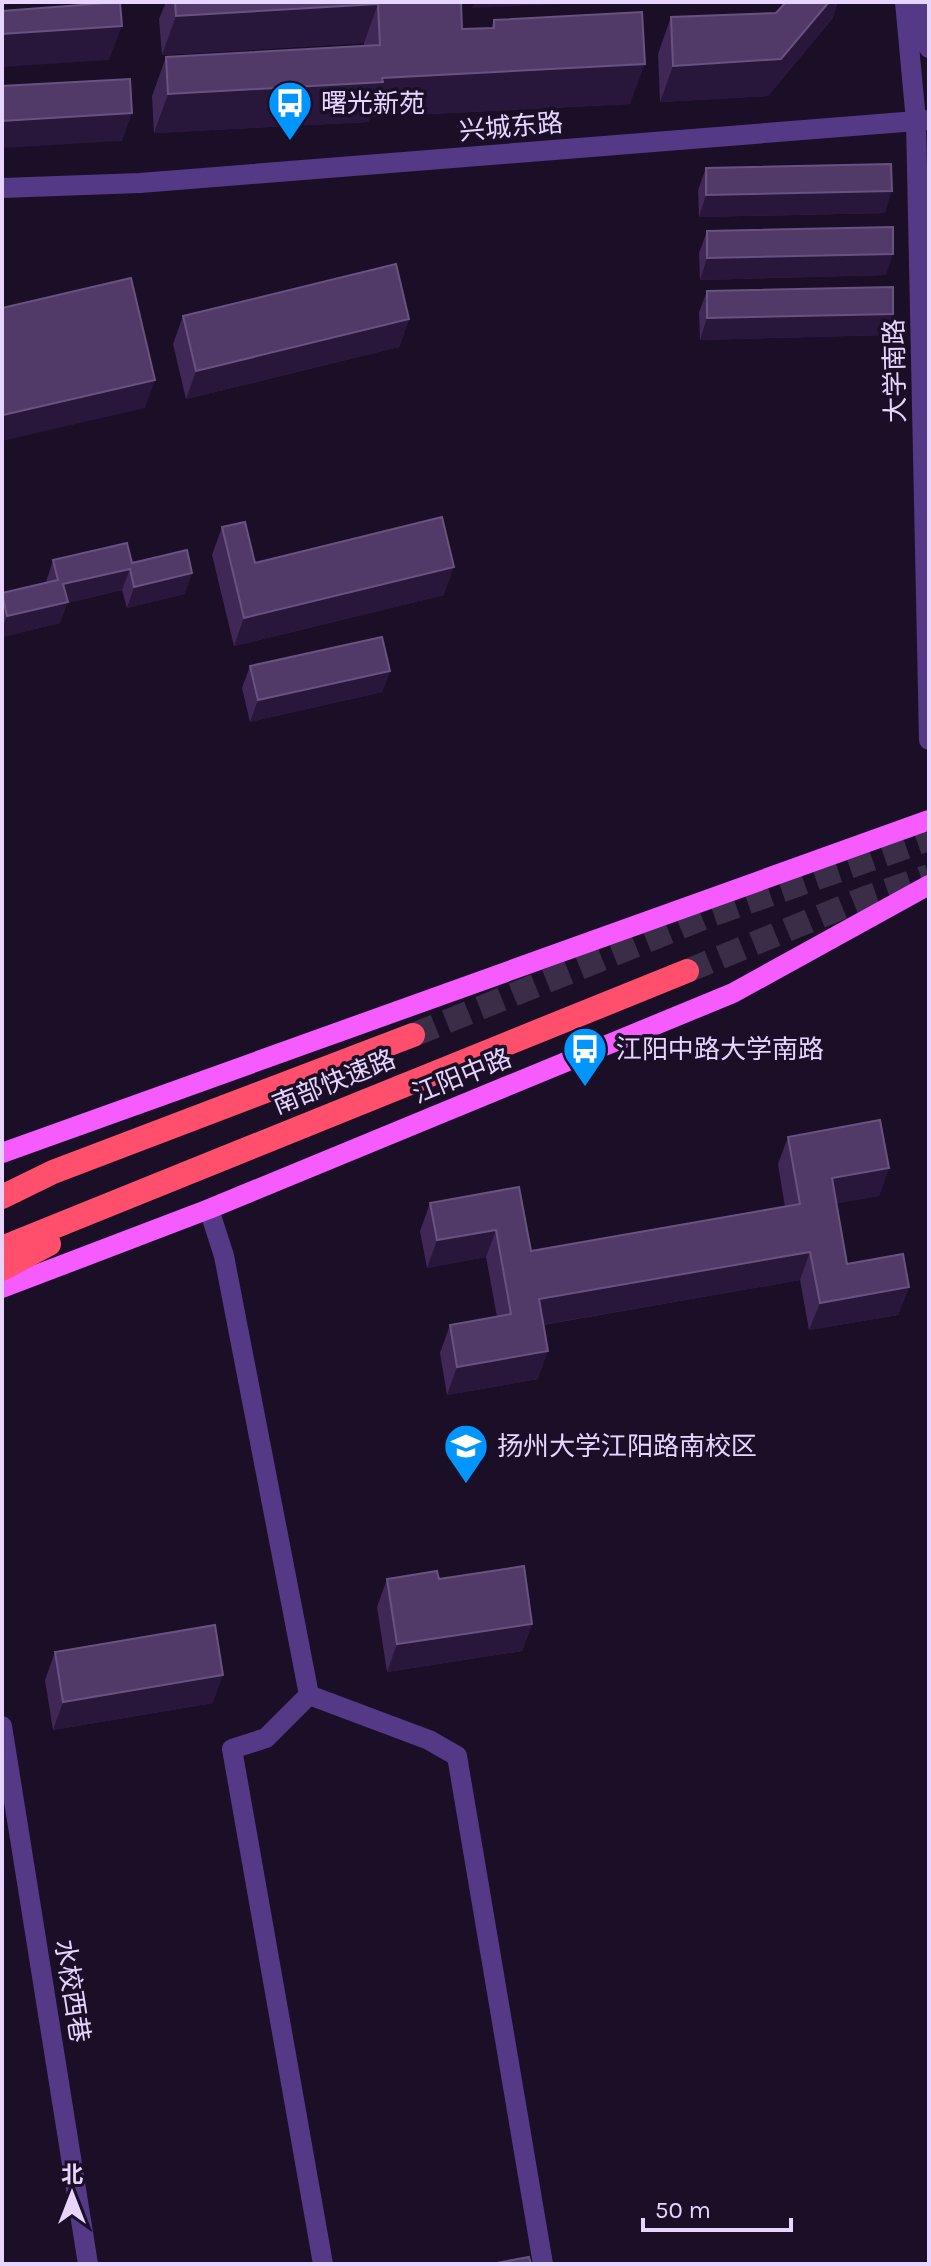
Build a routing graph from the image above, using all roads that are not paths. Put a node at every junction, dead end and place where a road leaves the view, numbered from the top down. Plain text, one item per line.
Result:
1 (905, 2) edge
2 (925, 2) edge
3 (929, 48) edge
4 (922, 120) edge
5 (2, 188) edge
6 (929, 740) edge
7 (929, 820) edge
8 (929, 885) edge
9 (687, 971) tunnel mouth
10 (413, 1035) tunnel mouth
11 (389, 1090) junction
12 (2, 1153) edge
13 (53, 1172) junction
14 (2, 1187) edge
15 (2, 1197) edge
16 (209, 1209) junction
17 (2, 1248) edge
18 (2, 1269) edge
19 (2, 1288) edge
20 (309, 1695) junction
21 (2, 1726) edge
22 (88, 2264) edge
23 (323, 2264) edge
24 (543, 2264) edge

1 - 4 street, 大学南路
2 - 3 street
4 - 5 street, 兴城东路
4 - 6 street, 大学南路
7 - 12 main road
8 - 16 main road, 江阳中路
9 - 11 highway, 南部快速路
10 - 13 highway, 南部快速路
11 - 17 highway, 南部快速路
11 - 18 highway
13 - 14 highway
13 - 15 highway, 南部快速路
16 - 19 main road, 江阳中路
16 - 20 street
20 - 23 street
20 - 24 street
21 - 22 street, 水校西巷

